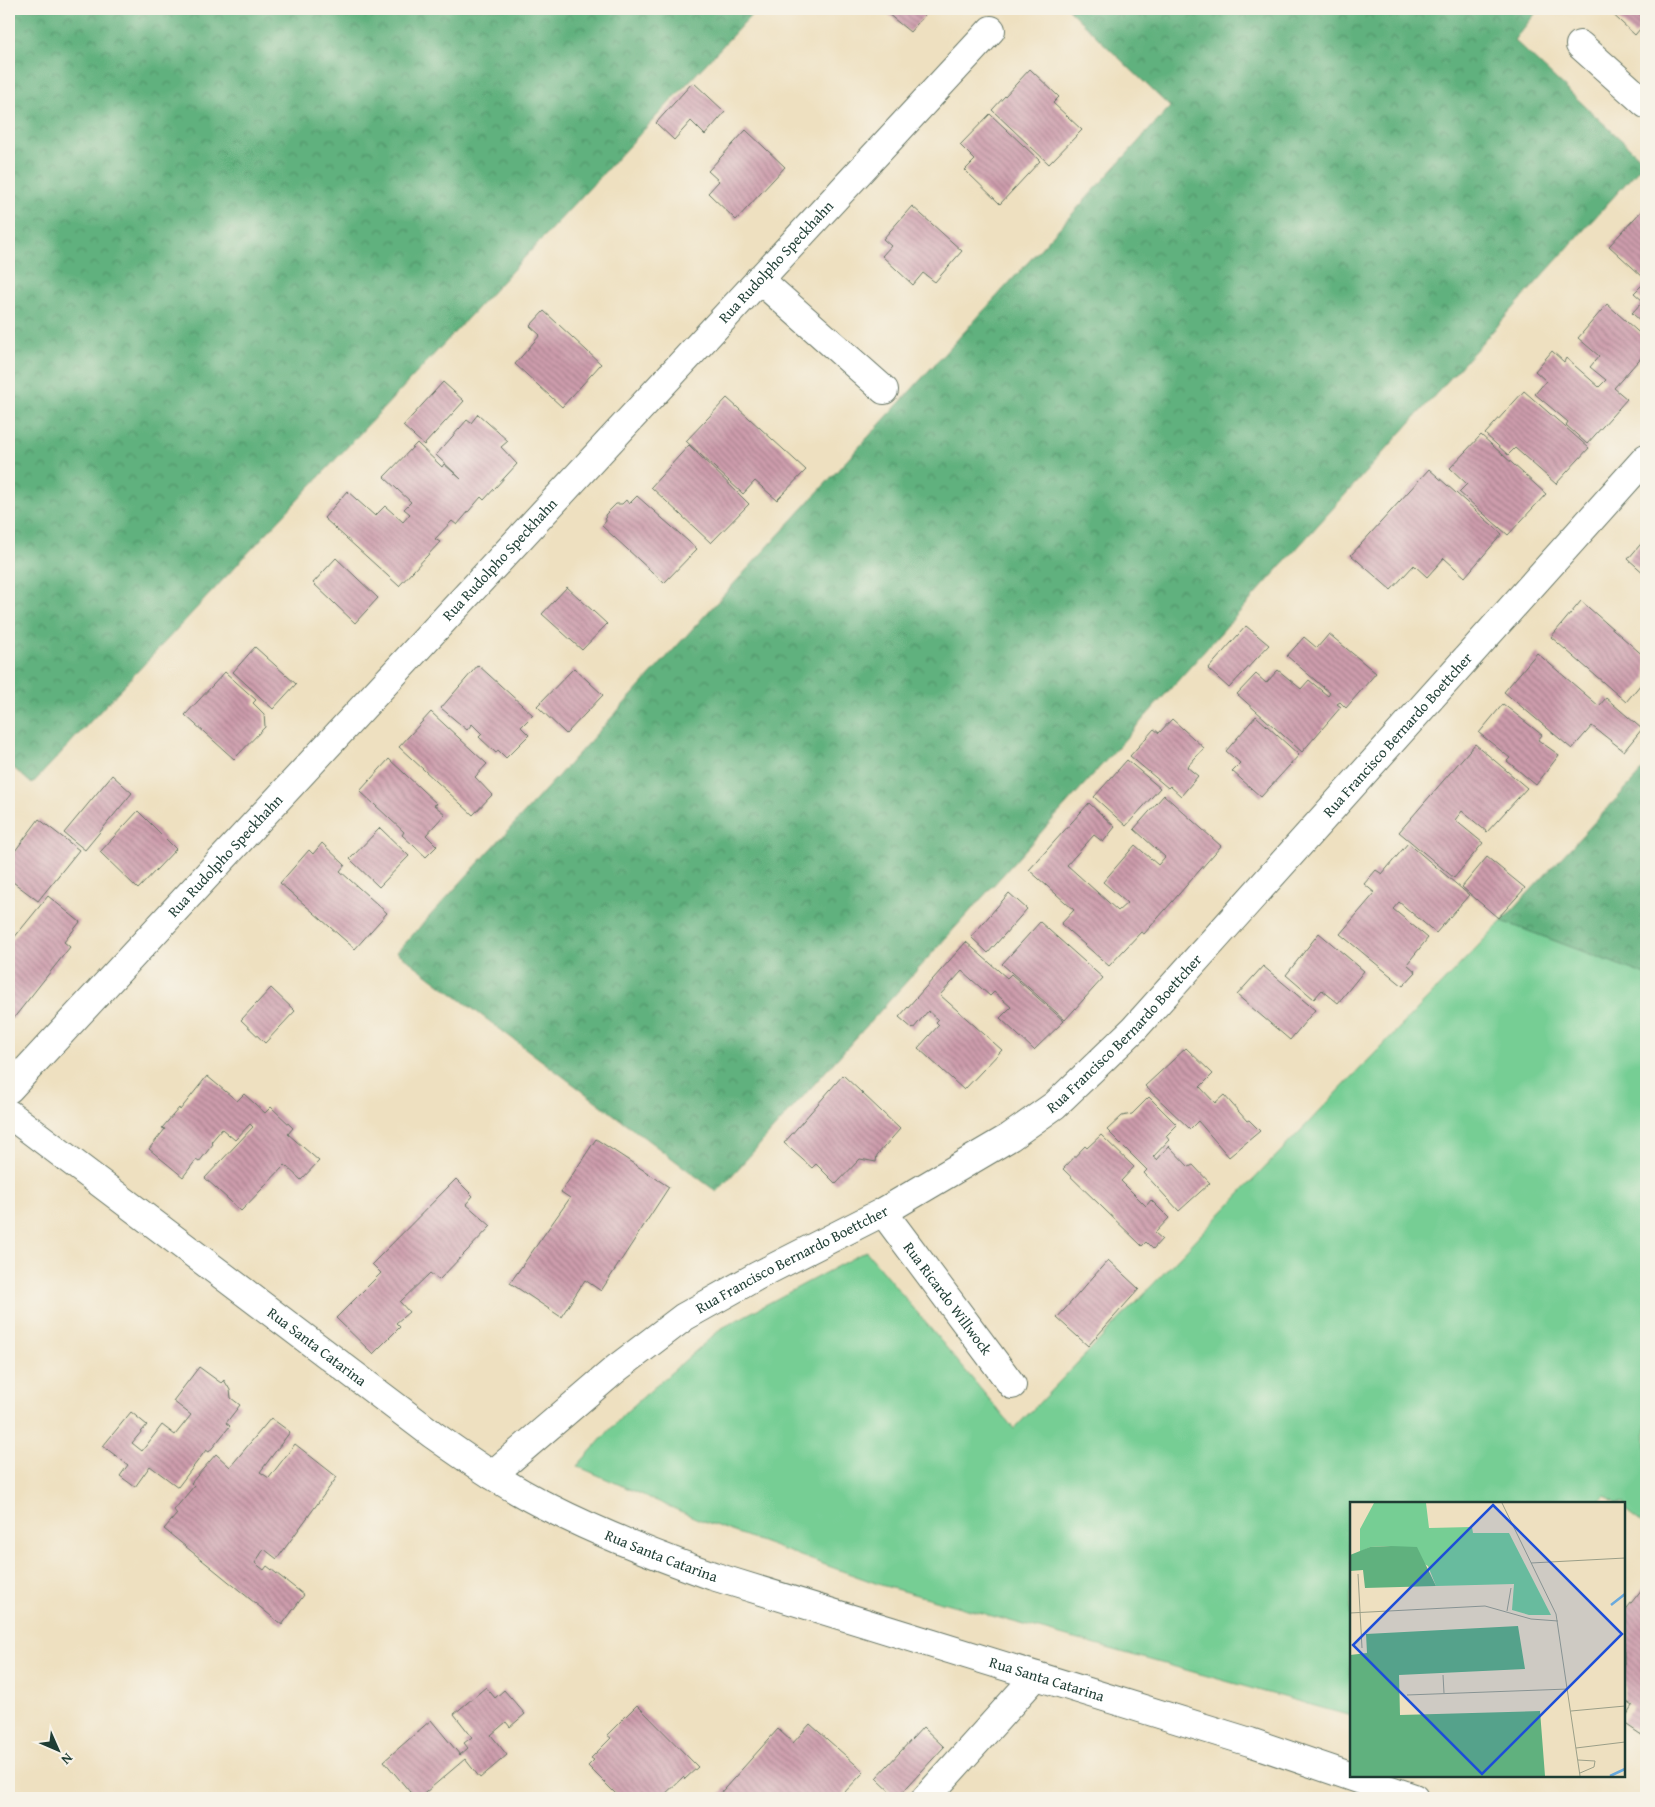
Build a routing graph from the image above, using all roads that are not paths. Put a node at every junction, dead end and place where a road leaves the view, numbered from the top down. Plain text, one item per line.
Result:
1 (991, 30) dead end
2 (1580, 45) dead end
3 (1646, 104) edge
4 (760, 279) junction
5 (884, 390) dead end
6 (1646, 458) edge
7 (9, 1089) edge
8 (9, 1114) edge
9 (883, 1212) junction
10 (1012, 1385) dead end
11 (492, 1475) junction
12 (1036, 1676) junction
13 (1350, 1776) edge
14 (1352, 1777) edge
15 (926, 1798) edge
16 (1414, 1798) edge

1 - 4 street, Rua Rudolpho Speckhahn
2 - 3 street
4 - 5 street
4 - 7 street, Rua Rudolpho Speckhahn
6 - 9 street, Rua Francisco Bernardo Boettcher
8 - 11 street, Rua Santa Catarina
9 - 10 street, Rua Ricardo Willwock
9 - 11 street, Rua Francisco Bernardo Boettcher
11 - 12 street, Rua Santa Catarina
12 - 13 street, Rua Santa Catarina
12 - 15 street
14 - 16 street, Rua Santa Catarina

